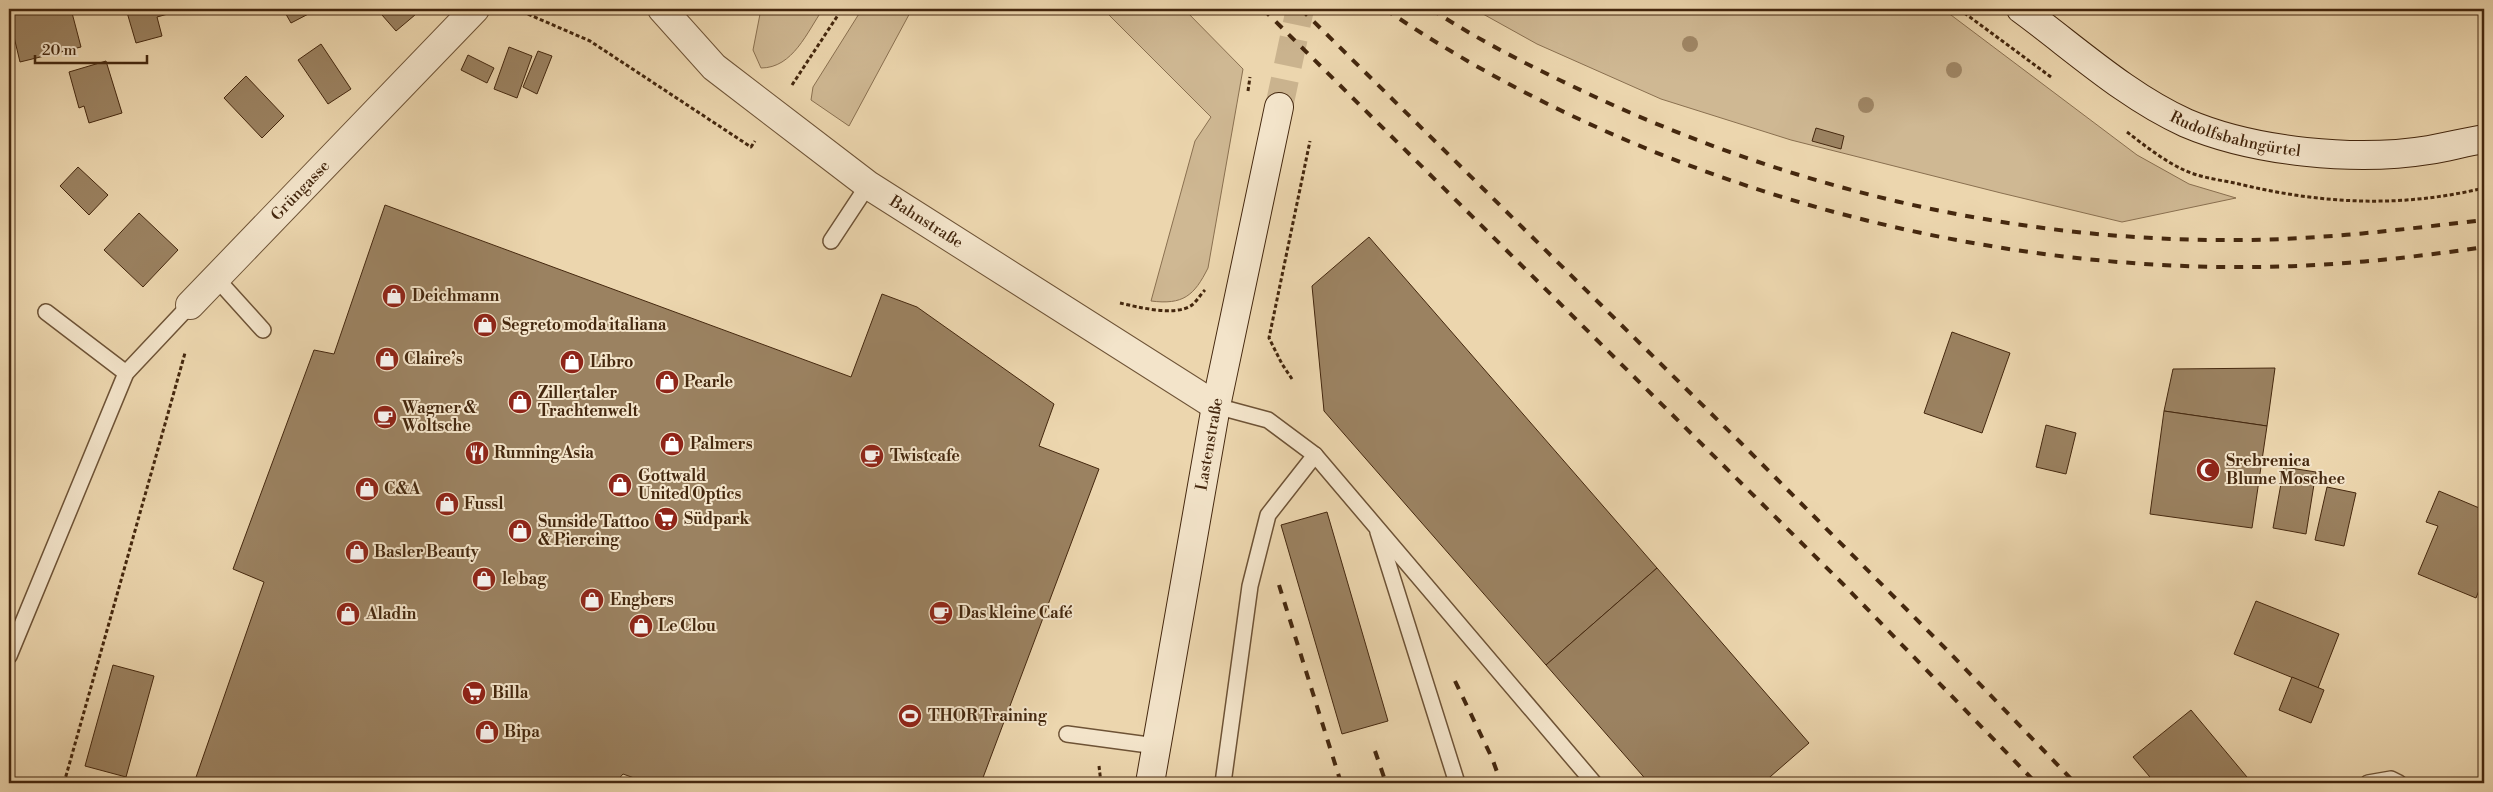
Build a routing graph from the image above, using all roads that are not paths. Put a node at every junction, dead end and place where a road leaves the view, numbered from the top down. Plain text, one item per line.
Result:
1 (475, 9) edge
2 (662, 9) edge
3 (2036, 14) edge
4 (1279, 107) tunnel mouth
5 (2484, 138) edge
6 (868, 185) junction
7 (831, 240) dead end
8 (216, 278) junction
9 (190, 305) joint
10 (46, 312) dead end
11 (263, 330) dead end
12 (126, 372) junction
13 (1216, 406) junction
14 (1315, 455) junction
15 (1376, 526) junction
16 (9, 656) edge
17 (1067, 734) dead end
18 (1156, 746) junction
19 (1150, 783) edge
20 (1224, 783) edge
21 (1457, 783) edge
22 (1594, 783) edge
23 (2368, 783) edge
24 (2399, 783) edge

1 - 8 street, Grüngasse
2 - 6 street, Bahnstraße
3 - 5 street, Rudolfsbahngürtel
4 - 13 street, Lastenstraße
6 - 7 lane
6 - 13 street, Bahnstraße
8 - 9 street, Grüngasse
8 - 11 lane
9 - 12 lane, Grüngasse
10 - 12 lane
12 - 16 lane
13 - 14 lane
13 - 18 street, Lastenstraße
14 - 15 lane
14 - 20 lane
15 - 21 lane
15 - 22 lane
17 - 18 lane
18 - 19 street, Lastenstraße
23 - 24 lane

